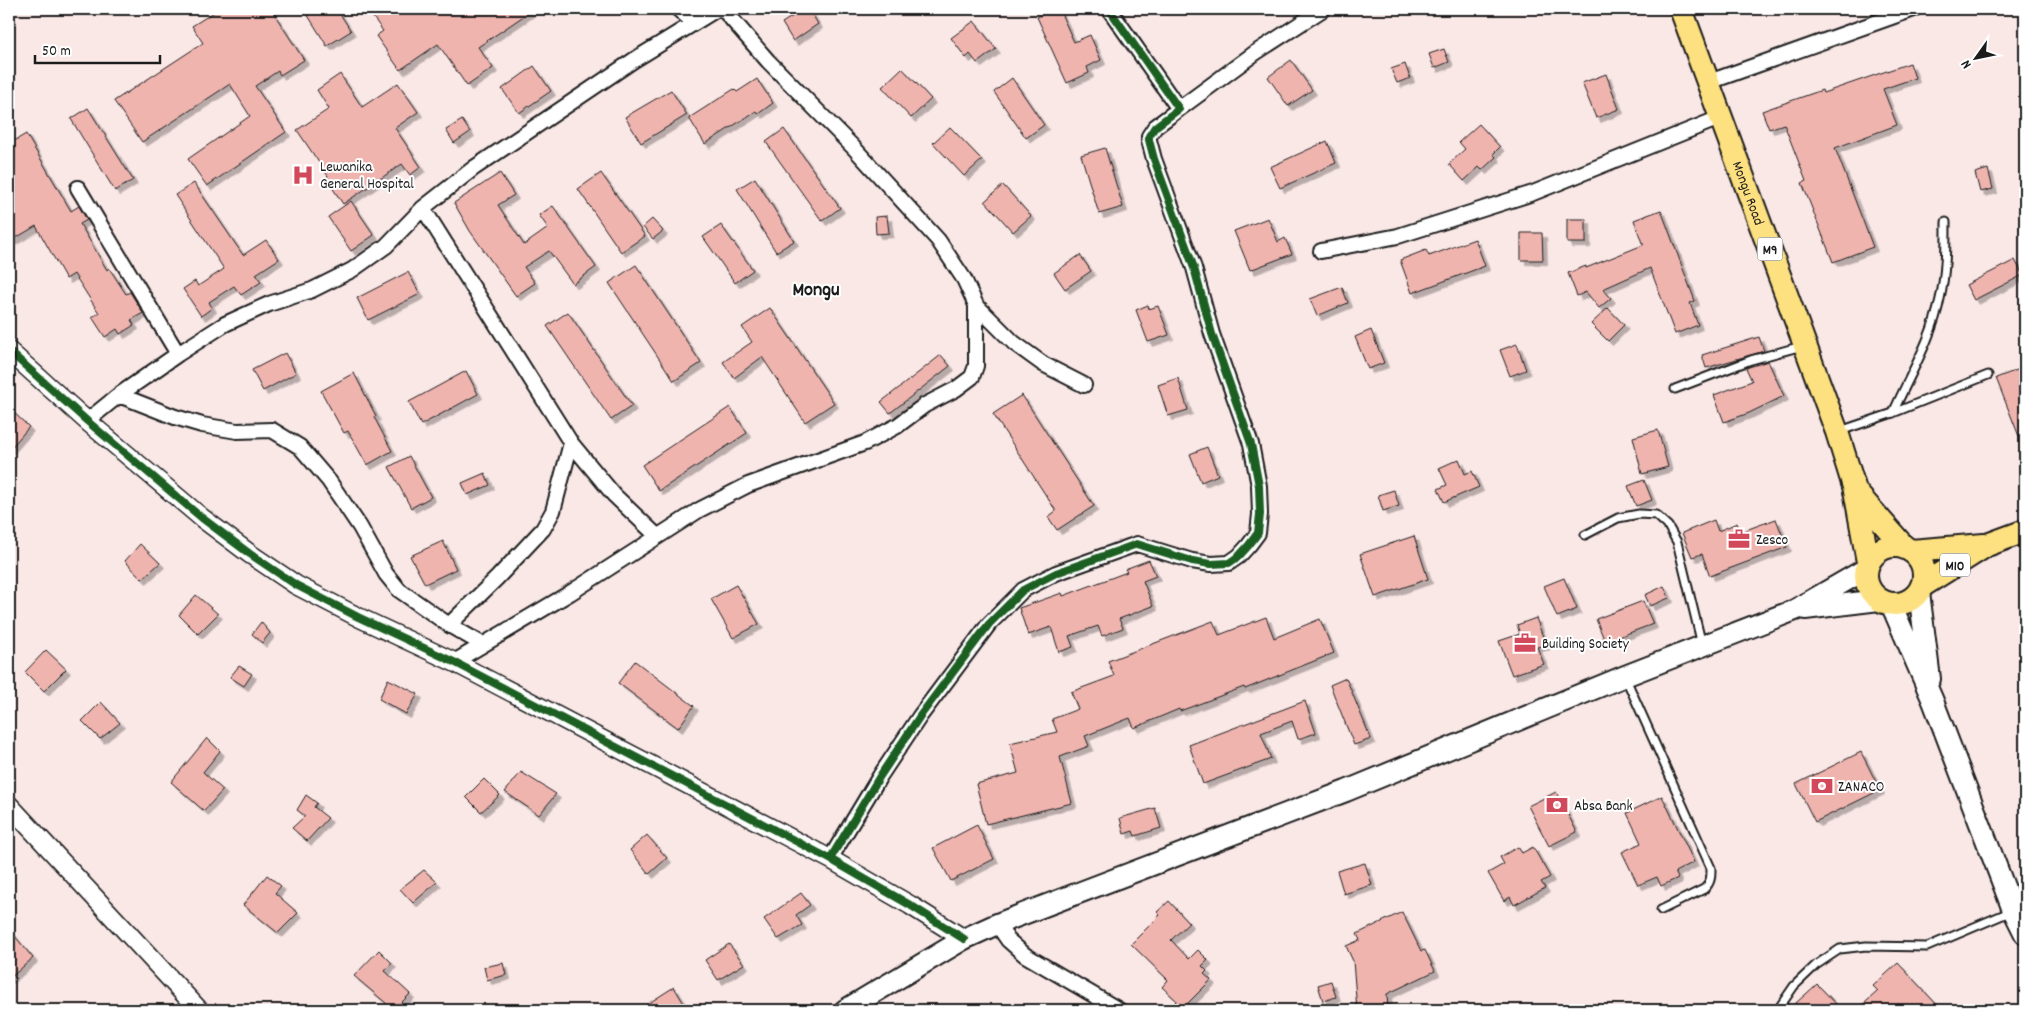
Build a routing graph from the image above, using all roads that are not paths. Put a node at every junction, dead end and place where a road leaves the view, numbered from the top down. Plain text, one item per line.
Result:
1 (678, 9) edge
2 (717, 9) edge
3 (723, 9) edge
4 (1109, 9) edge
5 (1323, 9) edge
6 (1681, 9) edge
7 (1914, 9) edge
8 (693, 22) junction
9 (1709, 82) junction
10 (1179, 109) junction
11 (1722, 117) junction
12 (78, 188) dead end
13 (423, 208) junction
14 (1946, 222) dead end
15 (1321, 251) dead end
16 (976, 305) junction
17 (1805, 345) junction
18 (9, 351) edge
19 (178, 354) junction
20 (1988, 375) dead end
21 (1084, 385) dead end
22 (1675, 389) dead end
23 (119, 395) junction
24 (1893, 413) junction
25 (87, 421) junction
26 (1837, 432) junction
27 (571, 443) junction
28 (1855, 490) junction
29 (2025, 531) edge
30 (1584, 535) dead end
31 (657, 536) junction
32 (1987, 545) junction
33 (1908, 549) junction
34 (1867, 565) junction
35 (1921, 589) junction
36 (1885, 602) junction
37 (1796, 610) junction
38 (449, 625) junction
39 (482, 644) junction
40 (1702, 646) junction
41 (454, 662) junction
42 (1625, 676) junction
43 (1933, 701) junction
44 (9, 805) edge
45 (830, 859) junction
46 (1661, 910) dead end
47 (2013, 910) junction
48 (997, 924) junction
49 (2025, 934) edge
50 (964, 939) junction
51 (1090, 993) junction
52 (199, 1010) edge
53 (845, 1010) edge
54 (1103, 1010) edge
55 (1119, 1010) edge
56 (1782, 1010) edge

1 - 8 street
2 - 8 street
3 - 16 street
4 - 10 street
5 - 10 street
6 - 9 main road, Mongu Road / M9
7 - 9 street
8 - 13 street
9 - 11 main road, Mongu Road / M9
10 - 45 street
11 - 15 street
11 - 17 main road, Mongu Road / M9
12 - 19 street
13 - 19 street
13 - 27 street
14 - 24 lane
16 - 21 street
16 - 31 street
17 - 22 lane
17 - 26 main road, Mongu Road / M9
18 - 25 street
19 - 23 street
20 - 24 lane
23 - 25 street
23 - 38 street
24 - 26 lane
25 - 41 street
26 - 28 main road, Mongu Road / M9
27 - 31 street
27 - 38 street
28 - 33 main road, Mongu Road / M9
28 - 34 main road, Mongu Road / M9
29 - 32 main road, M10
30 - 40 lane
31 - 39 street
32 - 33 main road, M10
32 - 35 main road, M10
33 - 34 main road
33 - 35 main road
34 - 36 main road
34 - 37 main road
35 - 36 main road
35 - 43 main road
36 - 37 main road
36 - 43 main road
37 - 40 main road
38 - 39 street
39 - 41 street
40 - 42 main road
41 - 45 street
42 - 46 lane
42 - 48 main road
43 - 47 main road
44 - 52 street
45 - 50 street
47 - 49 main road
47 - 56 lane
48 - 50 main road
48 - 51 street
50 - 53 main road
51 - 54 street
51 - 55 street

